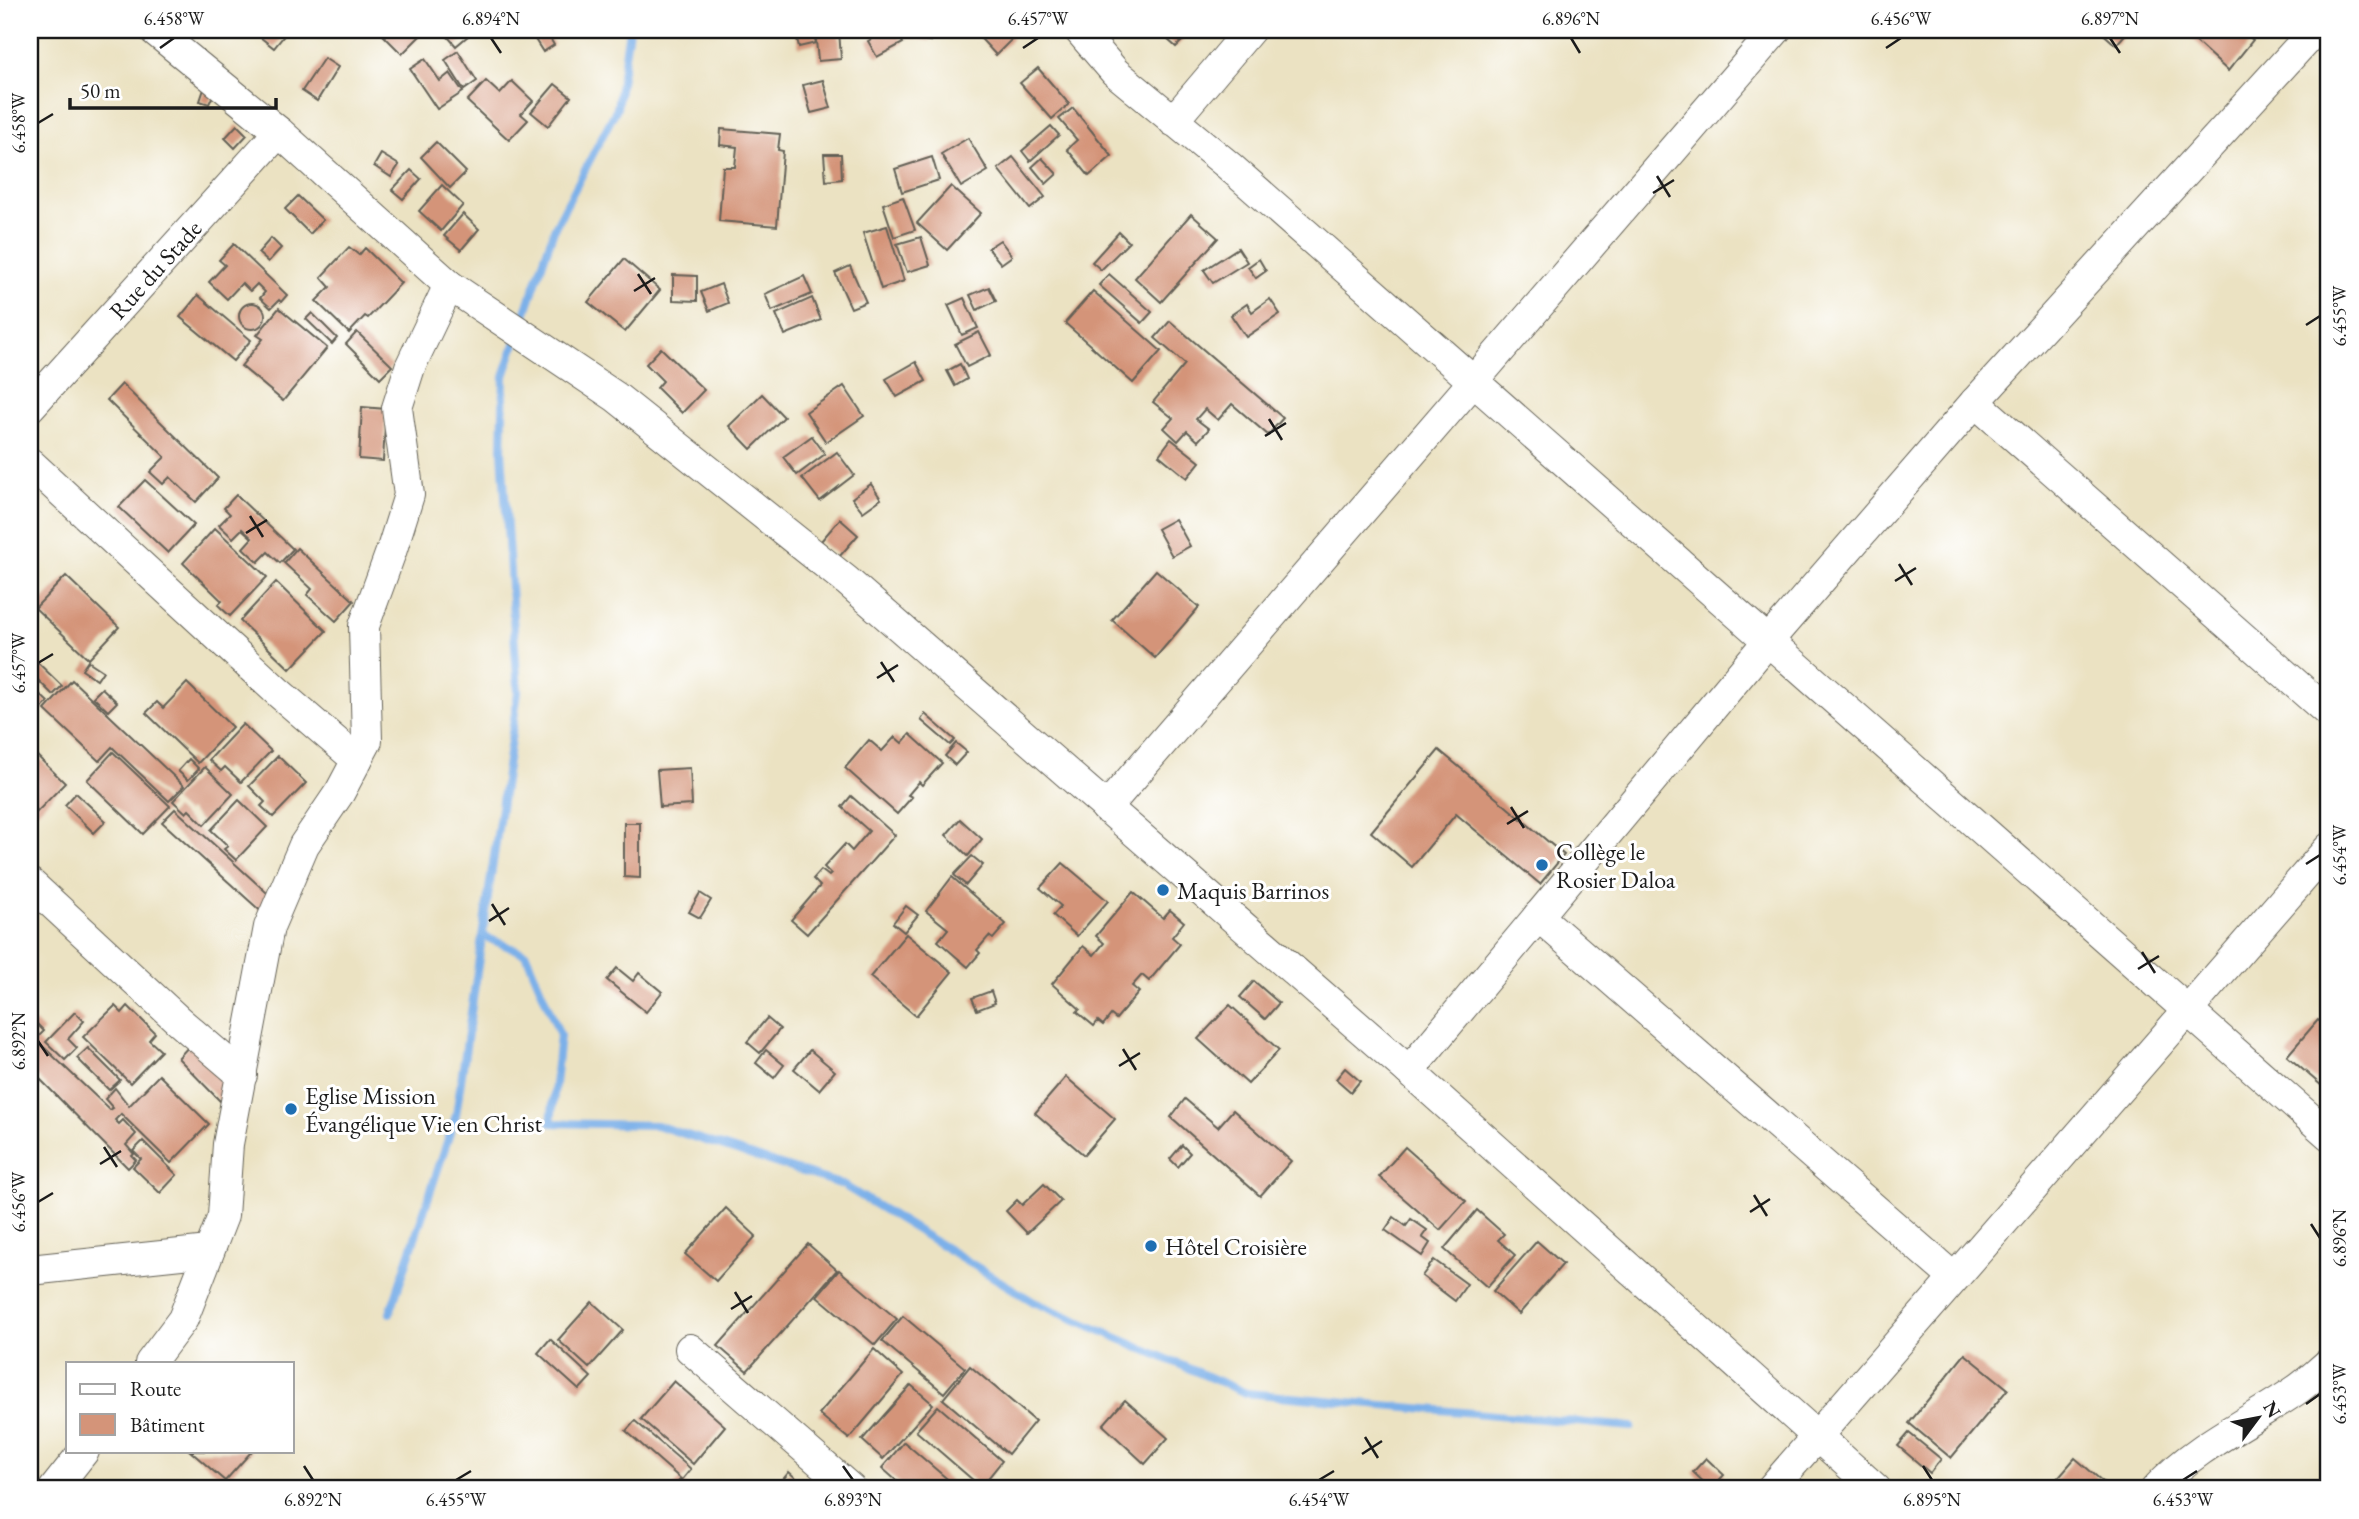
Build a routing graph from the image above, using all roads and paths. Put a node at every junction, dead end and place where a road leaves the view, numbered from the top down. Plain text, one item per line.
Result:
1 (1079, 30) edge
2 (1250, 30) edge
3 (1776, 30) edge
4 (2315, 30) edge
5 (165, 34) edge
6 (1173, 121) junction
7 (279, 132) junction
8 (449, 285) junction
9 (1473, 382) junction
10 (1975, 402) junction
11 (30, 407) edge
12 (30, 463) edge
13 (1768, 641) junction
14 (2329, 713) edge
15 (357, 760) junction
16 (1106, 808) junction
17 (2329, 848) edge
18 (30, 883) edge
19 (1538, 916) junction
20 (2186, 1010) junction
21 (1409, 1071) junction
22 (242, 1075) junction
23 (2329, 1135) edge
24 (209, 1251) junction
25 (30, 1270) edge
26 (1954, 1278) junction
27 (690, 1349) dead end
28 (151, 1362) edge
29 (2329, 1363) edge
30 (1816, 1436) junction
31 (82, 1452) edge
32 (54, 1489) edge
33 (851, 1489) edge
34 (1771, 1489) edge
35 (1877, 1489) edge
36 (2156, 1489) edge

1 - 6 street
2 - 6 street
3 - 9 street
4 - 10 street
5 - 7 street
6 - 9 street
7 - 8 street
7 - 11 street, Rue du Stade
8 - 15 street
8 - 16 street
9 - 13 street
9 - 16 street
10 - 13 street
10 - 14 street
12 - 15 street
13 - 19 street
13 - 20 street
15 - 22 street
16 - 21 street
17 - 20 street
18 - 22 street
19 - 21 street
19 - 26 street
20 - 23 street
20 - 26 street
21 - 30 street
22 - 24 street
24 - 25 street
24 - 28 street
26 - 30 street
27 - 33 street
29 - 36 street
30 - 34 street
30 - 35 street
31 - 32 street

